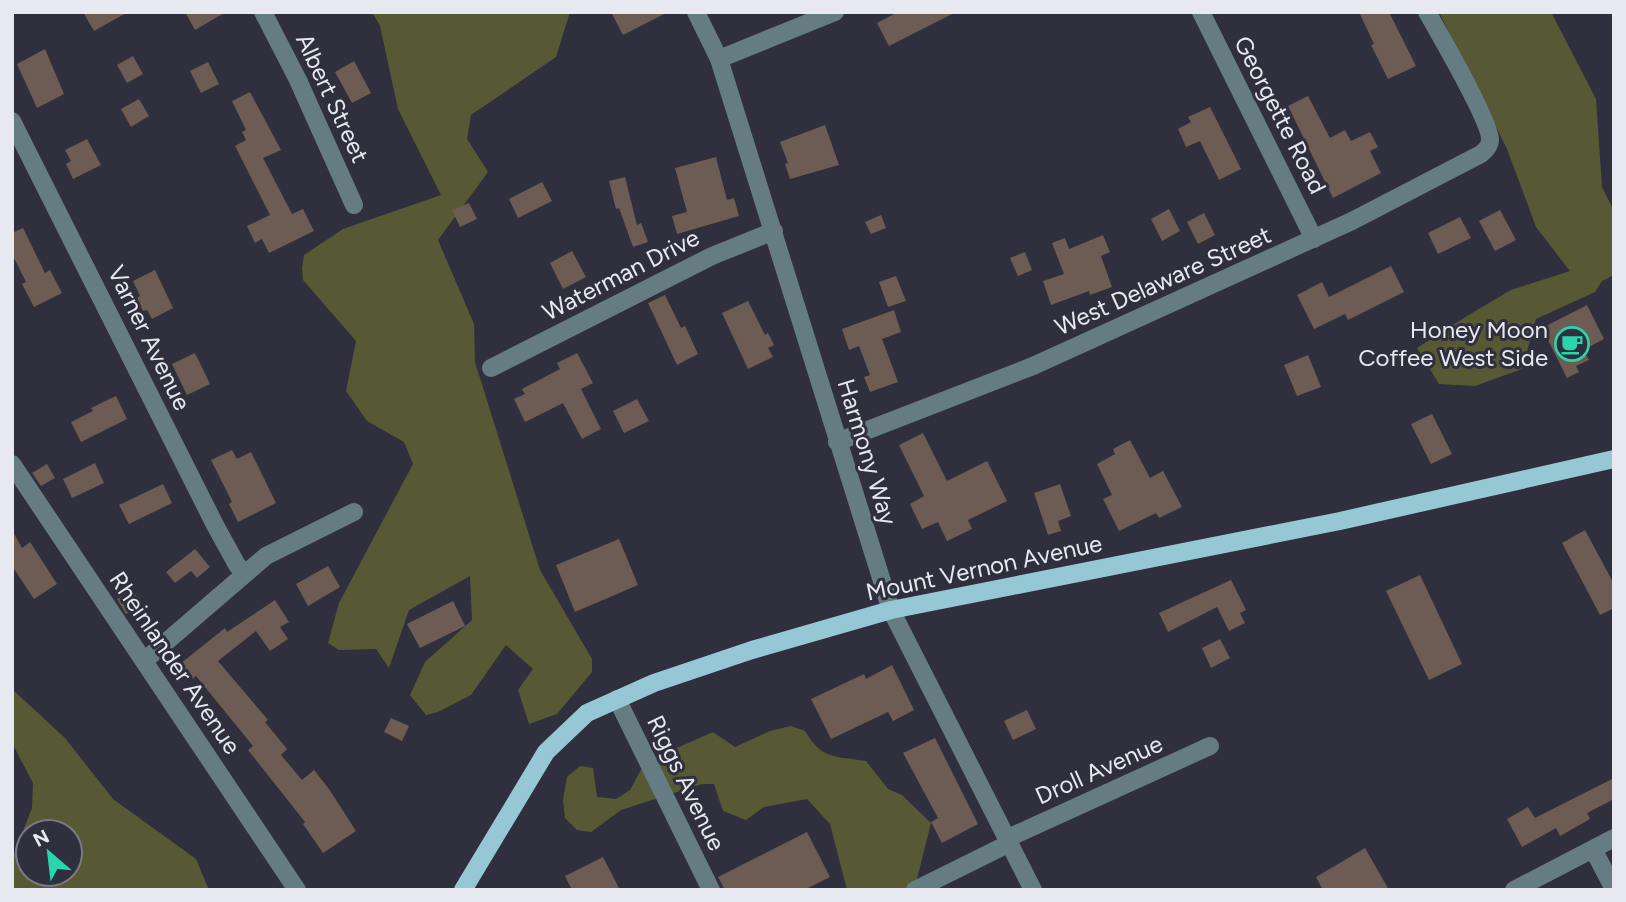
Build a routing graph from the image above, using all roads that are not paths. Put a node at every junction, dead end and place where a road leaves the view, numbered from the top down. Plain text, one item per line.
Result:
1 (263, 12) edge
2 (696, 12) edge
3 (835, 12) edge
4 (1201, 12) edge
5 (1427, 12) edge
6 (719, 59) junction
7 (12, 121) edge
8 (354, 205) dead end
9 (774, 231) junction
10 (1314, 239) junction
11 (491, 368) dead end
12 (837, 442) junction
13 (1614, 459) edge
14 (12, 464) edge
15 (354, 512) dead end
16 (245, 574) junction
17 (891, 610) junction
18 (144, 661) junction
19 (617, 699) junction
20 (1210, 746) dead end
21 (1614, 838) edge
22 (1009, 840) junction
23 (1593, 849) junction
24 (1614, 889) edge
25 (298, 890) edge
26 (463, 890) edge
27 (711, 890) edge
28 (915, 890) edge
29 (1033, 890) edge
30 (1514, 890) edge

1 - 8 street, Albert Street
2 - 6 street, Harmony Way
3 - 6 street
4 - 10 street, Georgette Road
5 - 10 street, West Delaware Street
6 - 9 street, Harmony Way
7 - 16 street, Varner Avenue
9 - 11 street, Waterman Drive
9 - 12 street, Harmony Way
10 - 12 street, West Delaware Street
12 - 17 street, Harmony Way
13 - 17 main road, Mount Vernon Avenue
14 - 18 street, Rheinlander Avenue
15 - 16 street
16 - 18 street
17 - 19 main road, Mount Vernon Avenue
17 - 22 street, Harmony Way
18 - 25 street, Rheinlander Avenue
19 - 26 main road, Mount Vernon Avenue
19 - 27 street, Riggs Avenue
20 - 22 street, Droll Avenue
21 - 23 street
22 - 28 street, Droll Avenue
22 - 29 street, Harmony Way
23 - 24 street
23 - 30 street

